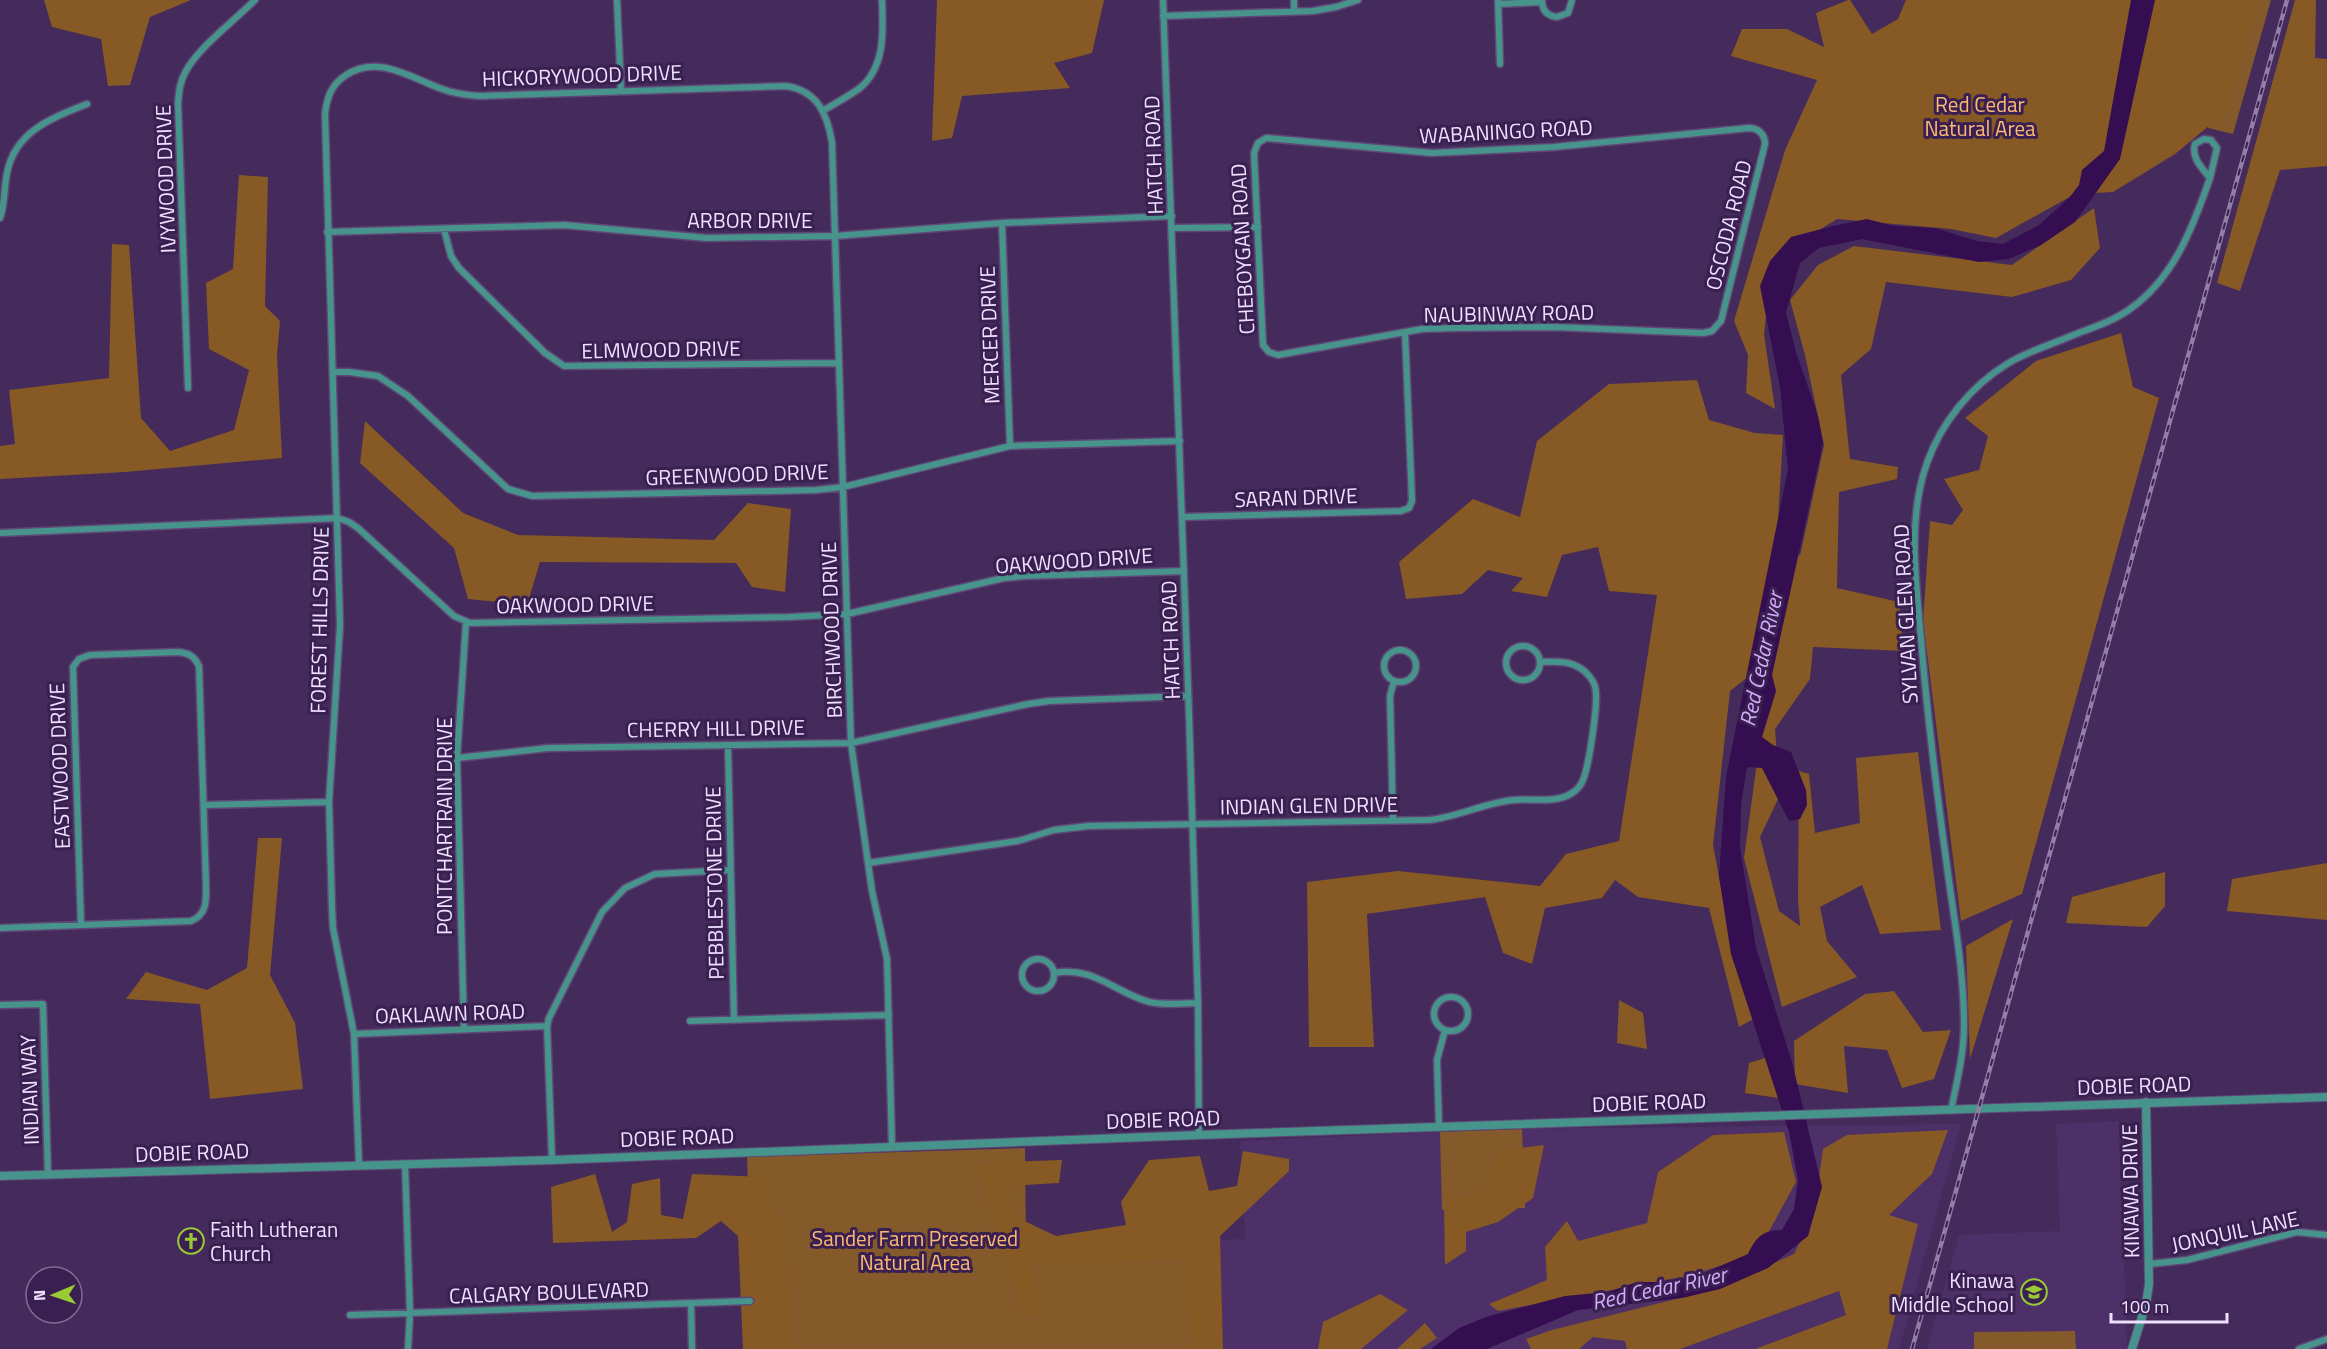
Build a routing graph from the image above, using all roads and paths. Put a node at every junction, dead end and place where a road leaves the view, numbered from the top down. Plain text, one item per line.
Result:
1 (255, 0) edge
2 (617, 0) edge
3 (882, 0) edge
4 (1163, 0) edge
5 (1294, 0) edge
6 (1358, 0) edge
7 (1572, 0) edge
8 (1542, 1) edge
9 (1498, 2) edge
10 (1294, 12) junction
11 (1163, 16) junction
12 (1500, 64) dead end
13 (341, 78) joint
14 (621, 91) junction
15 (87, 104) dead end
16 (824, 110) junction
17 (1757, 130) joint
18 (1258, 143) joint
19 (2210, 178) junction
20 (1172, 216) junction
21 (0, 218) edge
22 (1002, 223) junction
23 (1258, 226) junction
24 (1172, 228) junction
25 (444, 229) junction
26 (327, 232) junction
27 (834, 236) junction
28 (1715, 329) joint
29 (1405, 332) junction
30 (1269, 352) joint
31 (838, 363) junction
32 (333, 372) junction
33 (188, 388) dead end
34 (1180, 441) junction
35 (1010, 446) junction
36 (843, 487) junction
37 (1183, 517) junction
38 (338, 518) junction
39 (0, 532) edge
40 (1184, 571) junction
41 (847, 614) junction
42 (466, 622) junction
43 (1540, 662) junction
44 (1394, 681) junction
45 (1188, 696) junction
46 (851, 743) junction
47 (728, 745) junction
48 (457, 758) junction
49 (329, 802) junction
50 (204, 806) junction
51 (1393, 820) junction
52 (1192, 824) junction
53 (868, 863) junction
54 (730, 870) junction
55 (81, 925) junction
56 (0, 928) edge
57 (1054, 973) junction
58 (1198, 1003) junction
59 (0, 1005) edge
60 (889, 1015) junction
61 (734, 1020) junction
62 (690, 1021) dead end
63 (547, 1026) junction
64 (464, 1029) junction
65 (1445, 1029) junction
66 (354, 1034) junction
67 (2327, 1097) edge
68 (2146, 1102) junction
69 (1951, 1110) junction
70 (1439, 1127) junction
71 (1199, 1135) junction
72 (892, 1147) junction
73 (552, 1160) junction
74 (405, 1164) junction
75 (359, 1166) junction
76 (48, 1175) junction
77 (0, 1176) edge
78 (2327, 1235) edge
79 (2149, 1264) junction
80 (750, 1301) dead end
81 (691, 1303) junction
82 (410, 1313) junction
83 (350, 1315) dead end
84 (2327, 1339) edge
85 (408, 1349) edge
86 (692, 1349) edge
87 (2132, 1349) edge
88 (2299, 1349) edge

1 - 33 street, IVYWOOD DRIVE
2 - 14 street
3 - 16 street
4 - 11 street, HATCH ROAD
5 - 10 street
6 - 10 street
7 - 8 street
8 - 9 street
9 - 12 street
10 - 11 street
11 - 20 street, HATCH ROAD
13 - 14 street, HICKORYWOOD DRIVE
13 - 26 street, FOREST HILLS DRIVE
14 - 16 street, HICKORYWOOD DRIVE
15 - 21 street
16 - 27 street, BIRCHWOOD DRIVE
17 - 18 street, WABANINGO ROAD
17 - 28 street, OSCODA ROAD
18 - 23 street, CHEBOYGAN ROAD
19 - 19 street, SYLVAN GLEN ROAD
19 - 69 street, SYLVAN GLEN ROAD
20 - 22 street, ARBOR DRIVE
20 - 24 street, HATCH ROAD
22 - 27 street, ARBOR DRIVE
22 - 35 street, MERCER DRIVE
23 - 24 street
23 - 30 street, CHEBOYGAN ROAD
24 - 34 street, HATCH ROAD
25 - 26 street, ARBOR DRIVE
25 - 27 street, ARBOR DRIVE
25 - 31 street, ELMWOOD DRIVE
26 - 32 street, FOREST HILLS DRIVE
27 - 31 street, BIRCHWOOD DRIVE
28 - 29 street, NAUBINWAY ROAD
29 - 30 street, NAUBINWAY ROAD
29 - 37 street, SARAN DRIVE
31 - 36 street, BIRCHWOOD DRIVE
32 - 36 street, GREENWOOD DRIVE
32 - 38 street, FOREST HILLS DRIVE
34 - 35 street, GREENWOOD DRIVE
34 - 37 street, HATCH ROAD
35 - 36 street, GREENWOOD DRIVE
36 - 41 street, BIRCHWOOD DRIVE
37 - 40 street, HATCH ROAD
38 - 39 street
38 - 42 street, OAKWOOD DRIVE
38 - 49 street, FOREST HILLS DRIVE
40 - 41 street, OAKWOOD DRIVE
40 - 45 street, HATCH ROAD
41 - 42 street, OAKWOOD DRIVE
41 - 46 street, BIRCHWOOD DRIVE
42 - 48 street, PONTCHARTRAIN DRIVE
43 - 43 street, INDIAN GLEN DRIVE
43 - 51 street, INDIAN GLEN DRIVE
44 - 44 street
44 - 51 street
45 - 46 street, CHERRY HILL DRIVE
45 - 52 street, HATCH ROAD
46 - 47 street, CHERRY HILL DRIVE
46 - 53 street, BIRCHWOOD DRIVE
47 - 48 street, CHERRY HILL DRIVE
47 - 54 street, PEBBLESTONE DRIVE
48 - 64 street, PONTCHARTRAIN DRIVE
49 - 50 street
49 - 66 street, FOREST HILLS DRIVE
50 - 55 street
50 - 55 street, EASTWOOD DRIVE
51 - 52 street, INDIAN GLEN DRIVE
52 - 53 street, INDIAN GLEN DRIVE
52 - 58 street, HATCH ROAD
53 - 60 street, BIRCHWOOD DRIVE
54 - 61 street, PEBBLESTONE DRIVE
54 - 63 street
55 - 56 street
57 - 57 street
57 - 58 street
58 - 71 street, HATCH ROAD
59 - 76 street, INDIAN WAY
60 - 61 street
60 - 72 street, BIRCHWOOD DRIVE
61 - 62 street
63 - 64 street, OAKLAWN ROAD
63 - 73 street
64 - 66 street, OAKLAWN ROAD
65 - 65 street
65 - 70 street
66 - 75 street, FOREST HILLS DRIVE
67 - 68 street, DOBIE ROAD
68 - 69 street, DOBIE ROAD
68 - 79 street, KINAWA DRIVE
69 - 70 street, DOBIE ROAD
70 - 71 street, DOBIE ROAD
71 - 72 street, DOBIE ROAD
72 - 73 street, DOBIE ROAD
73 - 74 street, DOBIE ROAD
74 - 75 street, DOBIE ROAD
74 - 82 street
75 - 76 street, DOBIE ROAD
76 - 77 street, DOBIE ROAD
78 - 79 street, JONQUIL LANE
79 - 87 street, KINAWA DRIVE
80 - 81 street, CALGARY BOULEVARD
81 - 82 street, CALGARY BOULEVARD
81 - 86 street
82 - 83 street, CALGARY BOULEVARD
82 - 85 street
84 - 88 street

